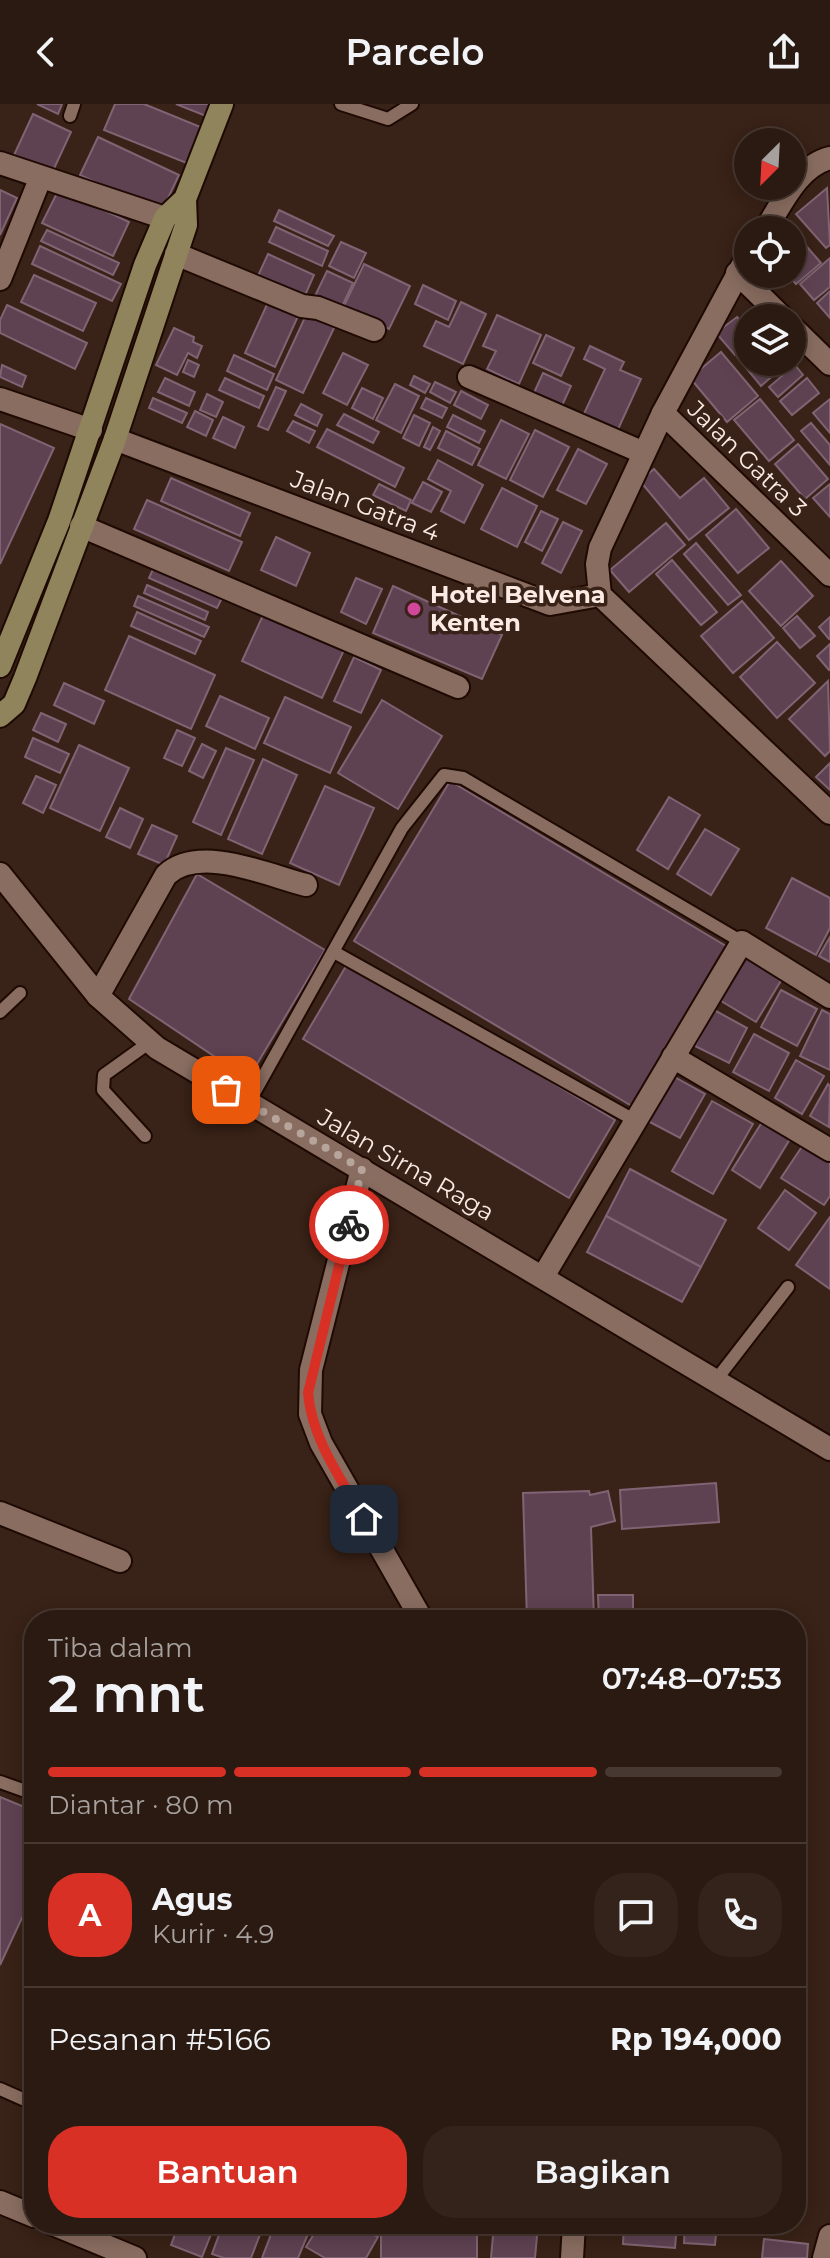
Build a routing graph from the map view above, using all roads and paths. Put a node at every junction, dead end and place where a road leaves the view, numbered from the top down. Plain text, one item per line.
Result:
1 (222, 104) edge
2 (341, 104) edge
3 (412, 104) edge
4 (830, 158) edge
5 (0, 163) edge
6 (40, 179) junction
7 (185, 199) junction
8 (774, 216) edge
9 (165, 218) junction
10 (176, 254) junction
11 (0, 279) edge
12 (734, 279) edge
13 (760, 288) edge
14 (772, 304) edge
15 (374, 330) dead end
16 (806, 341) edge
17 (830, 364) edge
18 (469, 377) dead end
19 (0, 399) edge
20 (663, 413) junction
21 (91, 430) junction
22 (115, 439) junction
23 (644, 453) junction
24 (81, 526) junction
25 (830, 575) edge
26 (599, 586) junction
27 (0, 666) edge
28 (458, 687) dead end
29 (0, 716) edge
30 (830, 813) edge
31 (0, 874) edge
32 (306, 885) dead end
33 (742, 942) junction
34 (334, 952) junction
35 (20, 993) dead end
36 (98, 996) junction
37 (830, 997) edge
38 (0, 1012) edge
39 (150, 1042) junction
40 (673, 1057) junction
41 (248, 1104) junction
42 (634, 1120) junction
43 (145, 1136) dead end
44 (830, 1150) edge
45 (362, 1169) junction
46 (544, 1275) junction
47 (788, 1287) dead end
48 (716, 1380) junction
49 (830, 1449) edge
50 (0, 1513) edge
51 (120, 1561) dead end
52 (416, 1610) edge
53 (0, 1782) edge
54 (24, 1790) edge
55 (0, 2089) edge
56 (24, 2100) edge
57 (0, 2202) edge
58 (24, 2212) edge
59 (65, 2234) edge
60 (573, 2234) edge
61 (830, 2236) edge
62 (82, 2248) edge
63 (135, 2258) edge
64 (572, 2258) edge
65 (824, 2258) edge

1 - 7 main road
2 - 3 lane
4 - 8 street
5 - 6 street
6 - 9 street
6 - 11 street
7 - 9 main road
7 - 10 main road
9 - 21 main road
10 - 15 street
10 - 22 main road
12 - 20 street
13 - 14 street
16 - 17 street
18 - 23 street
19 - 21 street
20 - 23 street
20 - 25 street, Jalan Gatra 3
21 - 27 main road
22 - 24 main road
22 - 26 street, Jalan Gatra 4
23 - 26 street
24 - 28 street
24 - 29 main road
26 - 30 street
31 - 36 street, Jalan Sirna Raga
32 - 36 street
33 - 34 lane
33 - 37 street
33 - 40 street
34 - 41 lane
34 - 42 lane
35 - 38 lane
36 - 39 street, Jalan Sirna Raga
39 - 41 street, Jalan Sirna Raga
39 - 43 lane
40 - 42 street
40 - 44 street
41 - 45 street, Jalan Sirna Raga
42 - 46 street
45 - 46 street, Jalan Sirna Raga
45 - 52 street
46 - 48 street, Jalan Sirna Raga
47 - 48 lane
48 - 49 street, Jalan Sirna Raga
50 - 51 street
53 - 54 lane
55 - 56 lane
57 - 58 street
59 - 62 street
60 - 64 street
61 - 65 street
62 - 63 street

